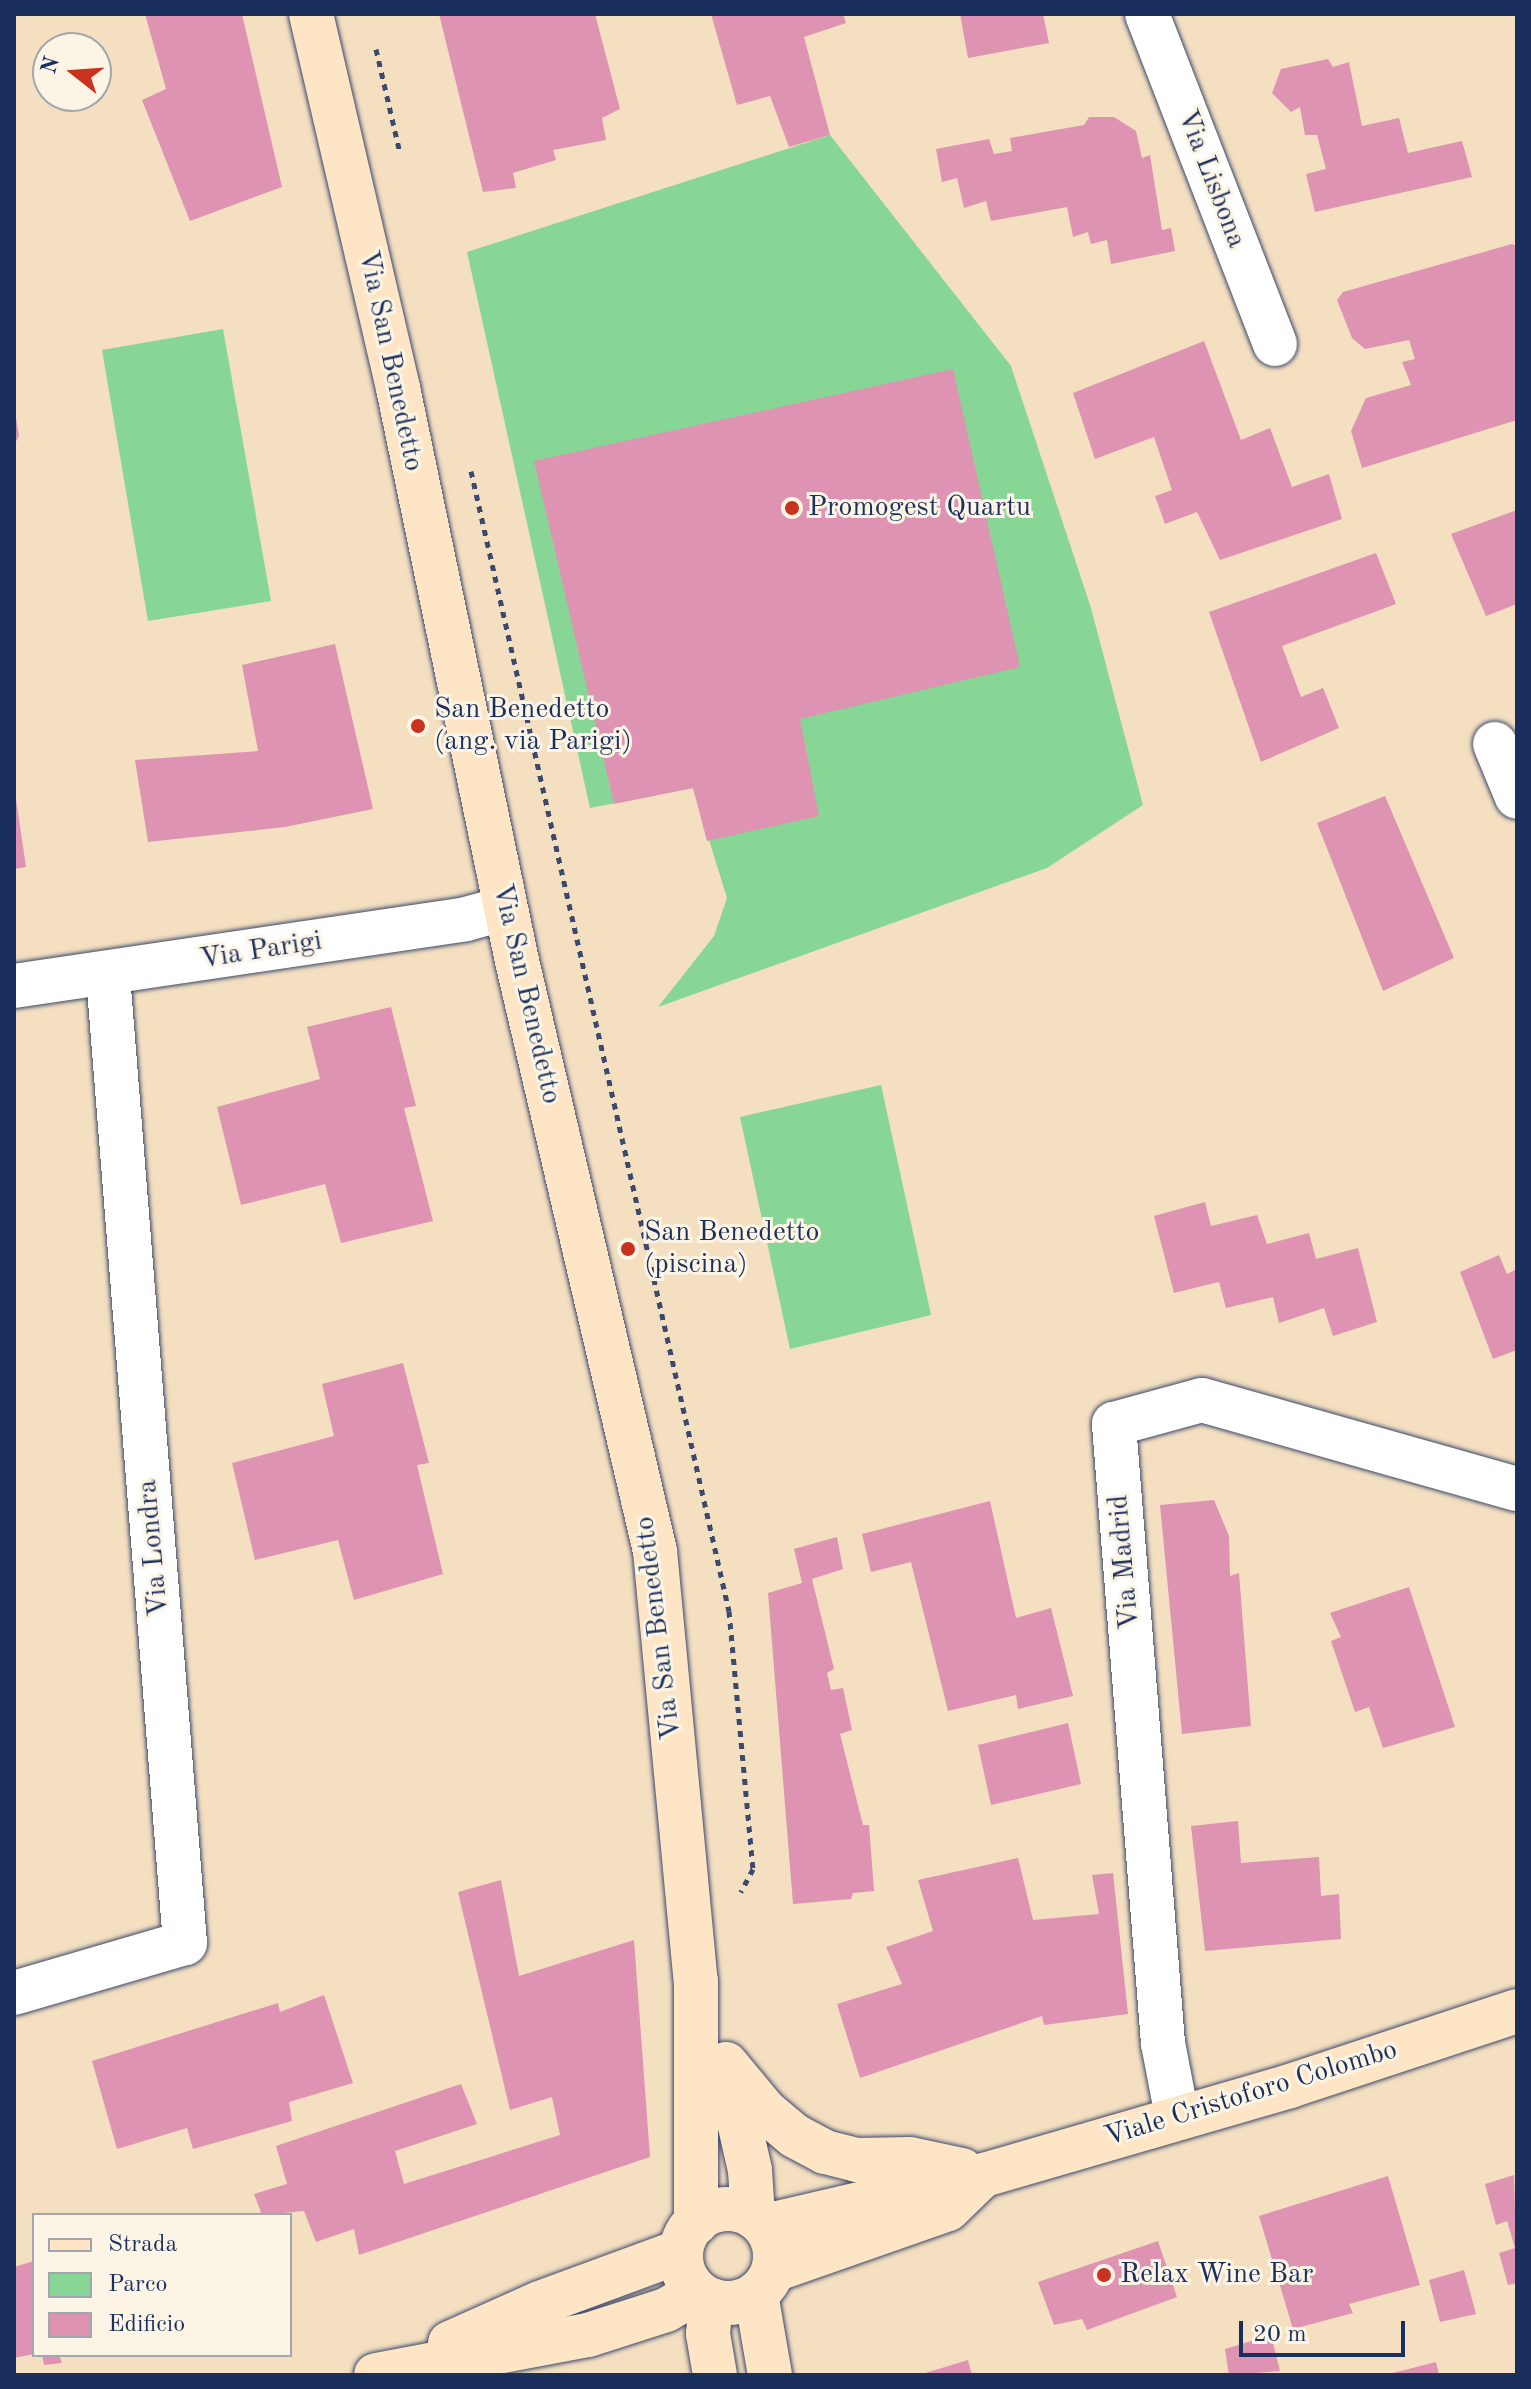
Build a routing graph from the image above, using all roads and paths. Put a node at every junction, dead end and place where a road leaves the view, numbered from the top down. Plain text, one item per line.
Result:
1 (311, 14) edge
2 (1147, 14) edge
3 (372, 39) dead end
4 (403, 168) dead end
5 (1275, 344) dead end
6 (470, 463) dead end
7 (1495, 744) dead end
8 (1517, 797) edge
9 (506, 908) junction
10 (108, 975) junction
11 (14, 986) edge
12 (1517, 1489) edge
13 (739, 1897) dead end
14 (696, 1981) junction
15 (14, 1993) edge
16 (1517, 2011) edge
17 (726, 2064) junction
18 (1177, 2116) junction
19 (984, 2175) junction
20 (759, 2221) junction
21 (688, 2237) junction
22 (765, 2282) junction
23 (704, 2296) junction
24 (383, 2373) edge
25 (715, 2375) edge
26 (770, 2375) edge

1 - 9 main road, Via San Benedetto
2 - 5 street, Via Lisbona
3 - 4 path
6 - 13 path
7 - 8 street
9 - 10 street, Via Parigi
9 - 14 main road, Via San Benedetto
10 - 11 street, Via Parigi
10 - 15 street, Via Londra
12 - 18 street, Via Madrid
14 - 17 main road, Via San Benedetto
14 - 21 main road, Via San Benedetto
16 - 18 main road, Viale Cristoforo Colombo
17 - 19 main road, Viale Cristoforo Colombo
17 - 20 main road, Via San Benedetto
18 - 19 main road, Viale Cristoforo Colombo
19 - 20 main road, Viale Cristoforo Colombo
19 - 22 main road, Viale Cristoforo Colombo
20 - 21 main road
20 - 22 main road
21 - 23 main road
21 - 24 main road
22 - 23 main road
22 - 26 main road
23 - 24 main road
23 - 25 main road

